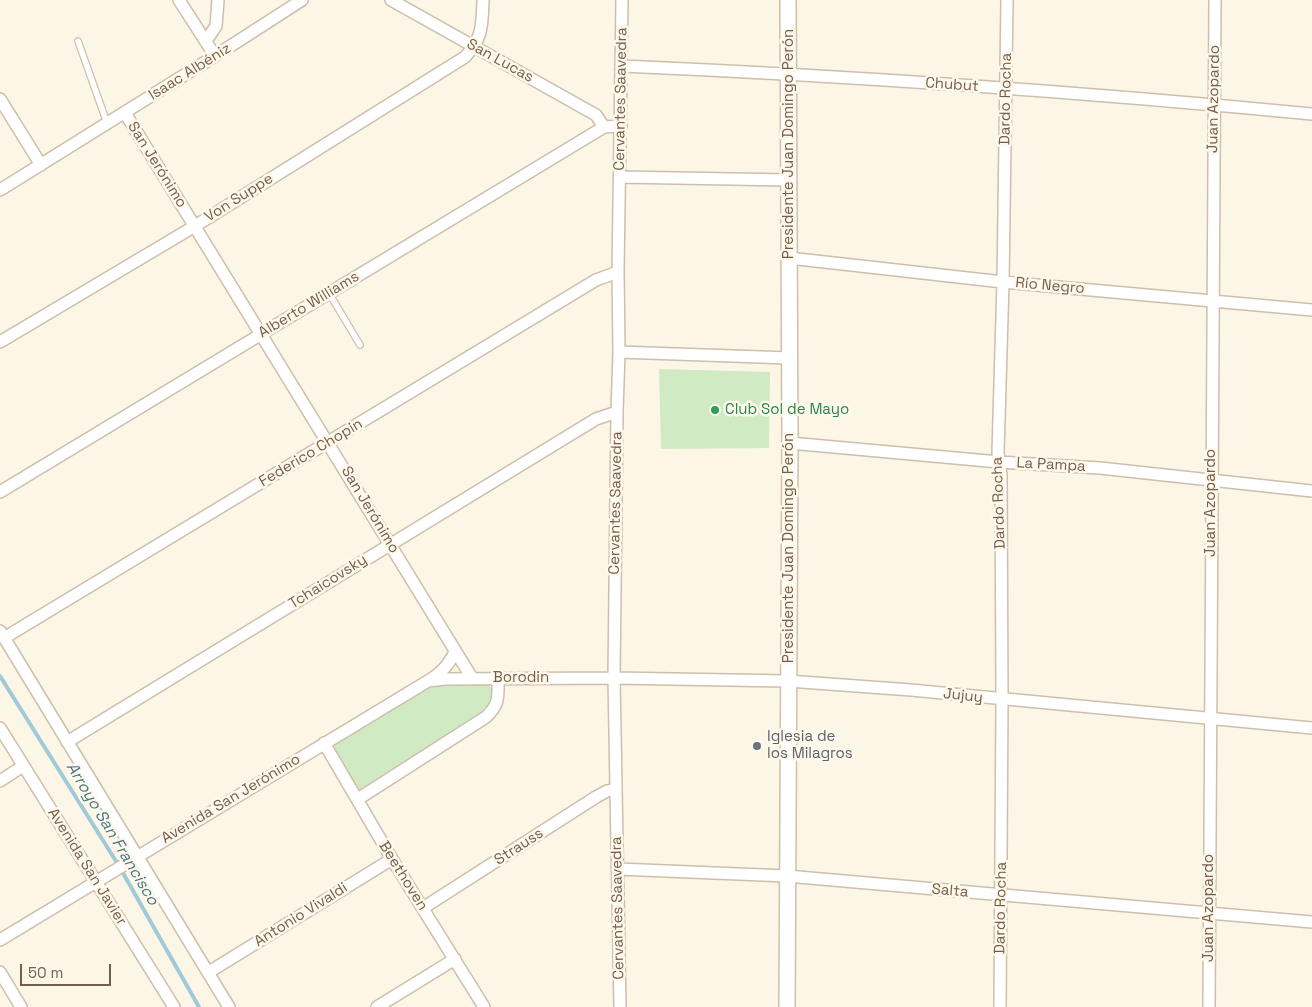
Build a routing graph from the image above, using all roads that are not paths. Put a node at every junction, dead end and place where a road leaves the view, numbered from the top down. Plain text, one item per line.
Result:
1 (179, 0) edge
2 (218, 0) edge
3 (302, 0) edge
4 (391, 0) edge
5 (483, 0) edge
6 (622, 0) edge
7 (788, 0) edge
8 (1007, 0) edge
9 (1215, 0) edge
10 (206, 40) junction
11 (78, 41) dead end
12 (474, 47) junction
13 (215, 56) junction
14 (622, 66) junction
15 (789, 73) junction
16 (1006, 89) junction
17 (0, 99) edge
18 (1213, 104) junction
19 (125, 113) junction
20 (1312, 114) edge
21 (107, 123) junction
22 (621, 126) junction
23 (604, 127) junction
24 (41, 165) junction
25 (620, 178) junction
26 (788, 180) junction
27 (0, 190) edge
28 (195, 226) junction
29 (789, 258) junction
30 (618, 272) junction
31 (1003, 282) junction
32 (329, 293) junction
33 (1212, 301) junction
34 (1312, 310) edge
35 (261, 335) junction
36 (0, 342) edge
37 (360, 345) dead end
38 (619, 352) junction
39 (789, 358) junction
40 (617, 412) junction
41 (329, 443) junction
42 (790, 443) junction
43 (999, 462) junction
44 (1212, 480) junction
45 (1312, 491) edge
46 (0, 492) edge
47 (390, 544) junction
48 (2, 635) edge
49 (455, 652) junction
50 (472, 678) junction
51 (498, 678) junction
52 (614, 678) junction
53 (428, 681) junction
54 (788, 681) junction
55 (1002, 700) junction
56 (1210, 720) junction
57 (0, 728) edge
58 (1312, 728) edge
59 (67, 742) junction
60 (324, 743) junction
61 (23, 766) junction
62 (0, 781) edge
63 (616, 789) junction
64 (358, 799) junction
65 (132, 859) junction
66 (392, 859) junction
67 (618, 869) junction
68 (787, 876) junction
69 (96, 881) junction
70 (1001, 895) junction
71 (423, 908) junction
72 (1209, 913) junction
73 (1312, 922) edge
74 (0, 940) edge
75 (455, 960) junction
76 (0, 972) edge
77 (209, 972) junction
78 (21, 1007) edge
79 (174, 1007) edge
80 (229, 1007) edge
81 (377, 1007) edge
82 (484, 1007) edge
83 (620, 1007) edge
84 (787, 1007) edge
85 (1000, 1007) edge
86 (1209, 1007) edge

1 - 10 street
2 - 10 street
3 - 13 street, Isaac Albéniz
4 - 12 street, San Lucas
5 - 12 street
6 - 14 street, Cervantes Saavedra
7 - 15 street, Presidente Juan Domingo Perón
8 - 16 street, Dardo Rocha
9 - 18 street, Juan Azopardo
10 - 13 street
11 - 21 lane
12 - 23 street, San Lucas
12 - 28 street, Von Suppe
13 - 19 street, Isaac Albéniz
14 - 15 street, Chubut
14 - 22 street, Cervantes Saavedra
15 - 16 street, Chubut
15 - 26 street, Presidente Juan Domingo Perón
16 - 18 street, Chubut
16 - 31 street, Dardo Rocha
17 - 24 street
18 - 20 street, Chubut
18 - 33 street, Juan Azopardo
19 - 21 street, Isaac Albéniz
19 - 28 street, San Jerónimo
21 - 24 street, Isaac Albéniz
22 - 23 street, Alberto Williams
22 - 25 street, Cervantes Saavedra
23 - 32 street, Alberto Williams
24 - 27 street, Isaac Albéniz
25 - 26 street
25 - 30 street, Cervantes Saavedra
26 - 29 street, Presidente Juan Domingo Perón
28 - 35 street, San Jerónimo
28 - 36 street, Von Suppe
29 - 31 street, Río Negro
29 - 39 street, Presidente Juan Domingo Perón
30 - 38 street, Cervantes Saavedra
30 - 41 street, Federico Chopin
31 - 33 street, Río Negro
31 - 43 street, Dardo Rocha
32 - 35 street, Alberto Williams
32 - 37 lane
33 - 34 street, Río Negro
33 - 44 street, Juan Azopardo
35 - 41 street, San Jerónimo
35 - 46 street, Alberto Williams
38 - 39 street
38 - 40 street, Cervantes Saavedra
39 - 42 street, Presidente Juan Domingo Perón
40 - 47 street, Tchaicovsky
40 - 52 street, Cervantes Saavedra
41 - 47 street, San Jerónimo
41 - 48 street, Federico Chopin
42 - 43 street, La Pampa
42 - 54 street, Presidente Juan Domingo Perón
43 - 44 street, La Pampa
43 - 55 street, Dardo Rocha
44 - 45 street, La Pampa
44 - 56 street, Juan Azopardo
47 - 49 street, San Jerónimo
47 - 59 street, Tchaicovsky
48 - 59 street
49 - 50 street, San Jerónimo
49 - 53 street, Avenida San Jerónimo
50 - 51 street, Borodin
50 - 53 street, Borodin
51 - 52 street, Borodin
51 - 64 street
52 - 54 street, Jujuy
52 - 63 street, Cervantes Saavedra
53 - 60 street, Avenida San Jerónimo
54 - 55 street, Jujuy
54 - 68 street, Presidente Juan Domingo Perón
55 - 56 street, Jujuy
55 - 70 street, Dardo Rocha
56 - 58 street, Jujuy
56 - 72 street, Juan Azopardo
57 - 61 street, Avenida San Javier
59 - 65 street
60 - 64 street, Beethoven
60 - 65 street, Avenida San Jerónimo
61 - 62 street
61 - 69 street, Avenida San Javier
63 - 67 street, Cervantes Saavedra
63 - 71 street, Strauss
64 - 66 street, Beethoven
65 - 69 street, Avenida San Jerónimo
65 - 77 street
66 - 71 street, Beethoven
66 - 77 street, Antonio Vivaldi
67 - 68 street, Salta
67 - 83 street, Cervantes Saavedra
68 - 70 street, Salta
68 - 84 street, Presidente Juan Domingo Perón
69 - 74 street, Avenida San Jerónimo
69 - 79 street, Avenida San Javier
70 - 72 street, Salta
70 - 85 street, Dardo Rocha
71 - 75 street, Beethoven
72 - 73 street, Salta
72 - 86 street, Juan Azopardo
75 - 81 street
75 - 82 street, Beethoven
76 - 78 street
77 - 80 street

